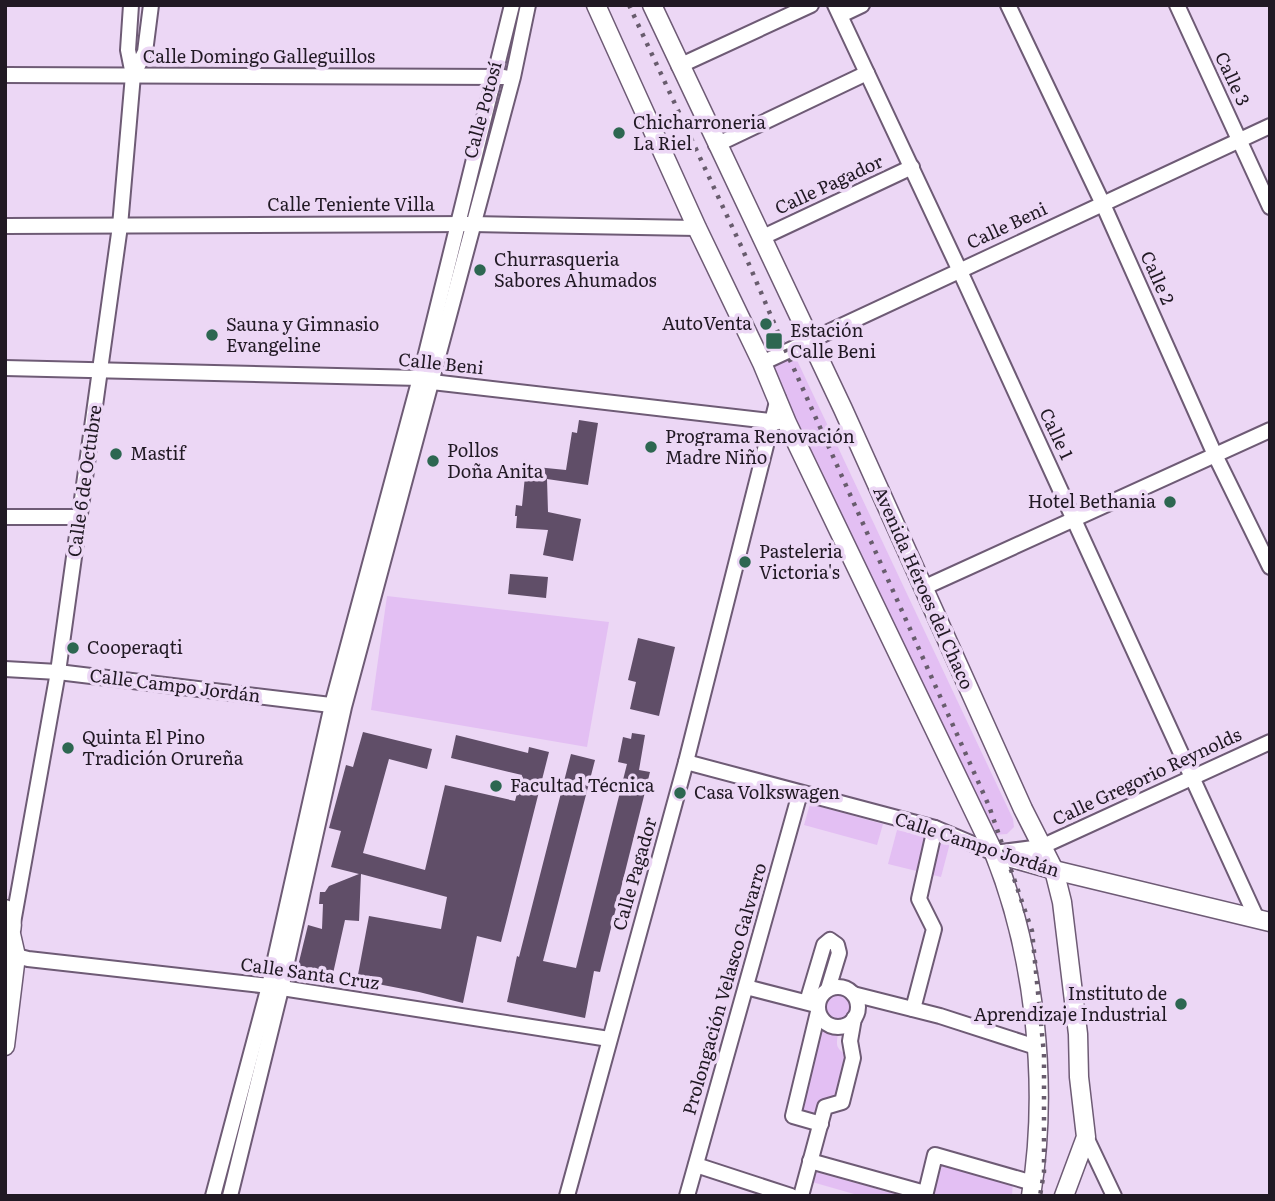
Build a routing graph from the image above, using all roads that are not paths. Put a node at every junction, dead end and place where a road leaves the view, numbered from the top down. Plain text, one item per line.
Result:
1 (131, 5) edge
2 (150, 5) edge
3 (512, 5) edge
4 (528, 5) edge
5 (596, 5) edge
6 (652, 5) edge
7 (811, 5) edge
8 (862, 5) edge
9 (1008, 5) edge
10 (1177, 5) edge
11 (838, 10) edge
12 (679, 66) junction
13 (867, 73) junction
14 (5, 75) edge
15 (133, 75) junction
16 (495, 77) junction
17 (513, 77) junction
18 (1270, 126) edge
19 (1239, 141) junction
20 (716, 145) junction
21 (912, 167) junction
22 (1102, 202) junction
23 (1270, 207) edge
24 (457, 224) junction
25 (472, 224) junction
26 (5, 226) edge
27 (120, 226) junction
28 (697, 228) junction
29 (761, 238) junction
30 (960, 270) junction
31 (810, 339) junction
32 (762, 363) junction
33 (5, 368) edge
34 (101, 369) junction
35 (426, 380) junction
36 (779, 422) junction
37 (1270, 430) edge
38 (1215, 454) junction
39 (5, 517) edge
40 (79, 517) junction
41 (1074, 520) junction
42 (1270, 567) edge
43 (923, 588) junction
44 (5, 669) edge
45 (58, 672) junction
46 (338, 706) junction
47 (1270, 741) edge
48 (685, 762) junction
49 (1194, 777) junction
50 (800, 793) junction
51 (935, 828) junction
52 (1041, 847) junction
53 (994, 853) junction
54 (1054, 870) junction
55 (20, 884) junction
56 (5, 899) edge
57 (1263, 921) edge
58 (9, 936) edge
59 (9, 978) edge
60 (275, 987) junction
61 (746, 987) junction
62 (828, 989) junction
63 (853, 994) junction
64 (814, 1006) junction
65 (913, 1009) junction
66 (854, 1018) junction
67 (609, 1039) junction
68 (5, 1046) edge
69 (1036, 1047) junction
70 (821, 1124) junction
71 (1086, 1137) junction
72 (810, 1161) junction
73 (696, 1165) junction
74 (1032, 1189) edge
75 (925, 1194) edge
76 (213, 1196) edge
77 (230, 1196) edge
78 (567, 1196) edge
79 (687, 1196) edge
80 (791, 1196) edge
81 (801, 1196) edge
82 (1064, 1196) edge
83 (1114, 1196) edge

1 - 15 street
2 - 15 street
3 - 16 street
4 - 17 street, Calle Potosí
5 - 28 main road
6 - 12 main road, Avenida Héroes del Chaco
7 - 12 street
8 - 11 street
9 - 22 street, Calle 2
10 - 19 street, Calle 3
11 - 13 street, Calle 1
12 - 20 main road, Avenida Héroes del Chaco
13 - 20 street
13 - 21 street, Calle 1
14 - 15 street, Calle Domingo Galleguillos
15 - 16 street, Calle Domingo Galleguillos
15 - 27 street, Calle 6 de Octubre
16 - 17 street, Calle Domingo Galleguillos
16 - 24 street
17 - 25 street, Calle Potosí
18 - 19 street, Calle Beni
19 - 22 street, Calle Beni
19 - 23 street, Calle 3
20 - 29 main road, Avenida Héroes del Chaco
21 - 29 street, Calle Pagador
21 - 30 street, Calle 1
22 - 30 street, Calle Beni
22 - 38 street, Calle 2
24 - 25 street, Calle Teniente Villa
24 - 27 street, Calle Teniente Villa
24 - 35 street
25 - 28 street, Calle Teniente Villa
25 - 35 street, Calle Potosí
26 - 27 street, Calle Teniente Villa
27 - 34 street, Calle 6 de Octubre
28 - 32 main road
29 - 31 main road, Avenida Héroes del Chaco
30 - 31 street, Calle Beni
30 - 41 street, Calle 1
31 - 32 street, Calle Beni
31 - 43 main road, Avenida Héroes del Chaco
32 - 36 main road
33 - 34 street, Calle Beni
34 - 35 street, Calle Beni
34 - 40 street, Calle 6 de Octubre
35 - 36 street, Calle Beni
35 - 46 street
36 - 48 street, Calle Pagador
36 - 53 main road
37 - 38 street
38 - 41 street
38 - 42 street, Calle 2
39 - 40 street
40 - 45 street, Calle 6 de Octubre
41 - 43 street
41 - 49 street, Calle 1
43 - 52 main road, Avenida Héroes del Chaco
44 - 45 street, Calle Campo Jordán
45 - 46 street, Calle Campo Jordán
45 - 55 street, Calle 6 de Octubre
46 - 60 street
47 - 49 street, Calle Gregorio Reynolds
48 - 50 street, Calle Campo Jordán
48 - 67 street, Calle Pagador
49 - 52 street, Calle Gregorio Reynolds
49 - 57 street, Calle 1
50 - 51 street, Calle Campo Jordán
50 - 61 street, Prolongación Velasco Galvarro
51 - 53 street, Calle Campo Jordán
51 - 65 street
52 - 53 street, Calle Gregorio Reynolds
52 - 54 main road, Avenida Héroes del Chaco
53 - 54 main road, Calle Campo Jordán
53 - 69 main road
54 - 57 main road, Calle Campo Jordán
54 - 71 main road, Avenida Héroes del Chaco
55 - 56 street
55 - 58 street, Calle 6 de Octubre
58 - 59 main road
58 - 60 street, Calle Santa Cruz
59 - 68 main road
60 - 67 street, Calle Santa Cruz
60 - 76 street
60 - 77 street
61 - 64 street
61 - 73 street, Prolongación Velasco Galvarro
62 - 63 street
62 - 64 street
62 - 64 street
63 - 65 street
63 - 66 street
64 - 66 street
64 - 70 street
65 - 69 street
66 - 70 street
67 - 78 street, Calle Pagador
69 - 74 main road
70 - 72 street
71 - 82 main road, Avenida Héroes del Chaco
71 - 83 street
72 - 75 street
72 - 81 street
73 - 79 street, Prolongación Velasco Galvarro
73 - 80 street
74 - 75 street

